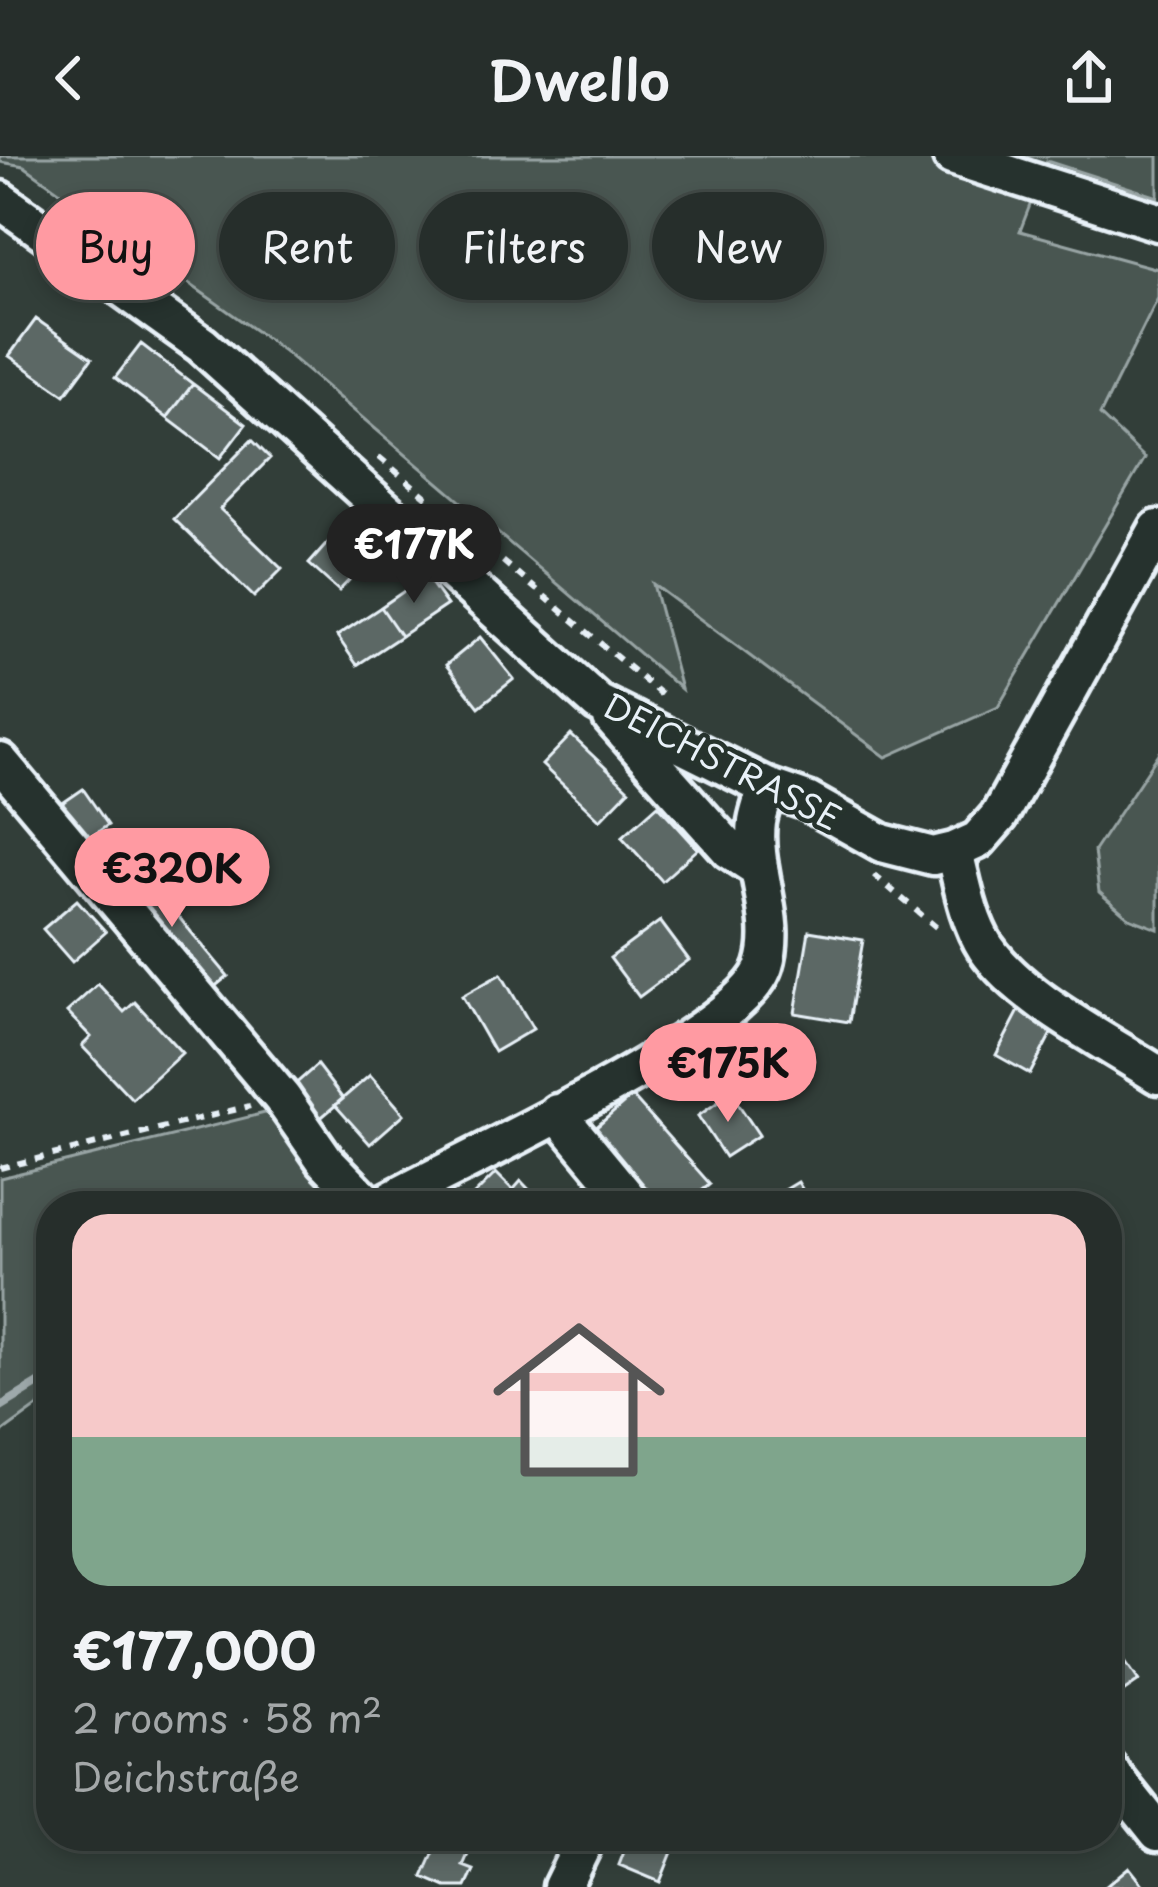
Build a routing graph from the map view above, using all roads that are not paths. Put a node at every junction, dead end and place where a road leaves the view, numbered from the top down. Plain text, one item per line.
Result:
1 (952, 156) edge
2 (0, 200) edge
3 (1158, 222) edge
4 (1158, 529) edge
5 (598, 703) junction
6 (0, 762) edge
7 (767, 787) junction
8 (954, 851) junction
9 (759, 869) junction
10 (1158, 1075) edge
11 (557, 1114) junction
12 (355, 1191) edge
13 (409, 1191) edge
14 (621, 1191) edge
15 (1122, 1787) edge
16 (1158, 1832) edge
17 (580, 1851) edge
18 (562, 1887) edge

1 - 3 street
2 - 5 street, DEICHSTRASSE
4 - 8 street
5 - 7 street, DEICHSTRASSE
5 - 9 street
6 - 12 street
7 - 8 street, DEICHSTRASSE
7 - 9 street
8 - 10 street
9 - 11 street
11 - 13 street
11 - 14 street
15 - 16 street
17 - 18 street

